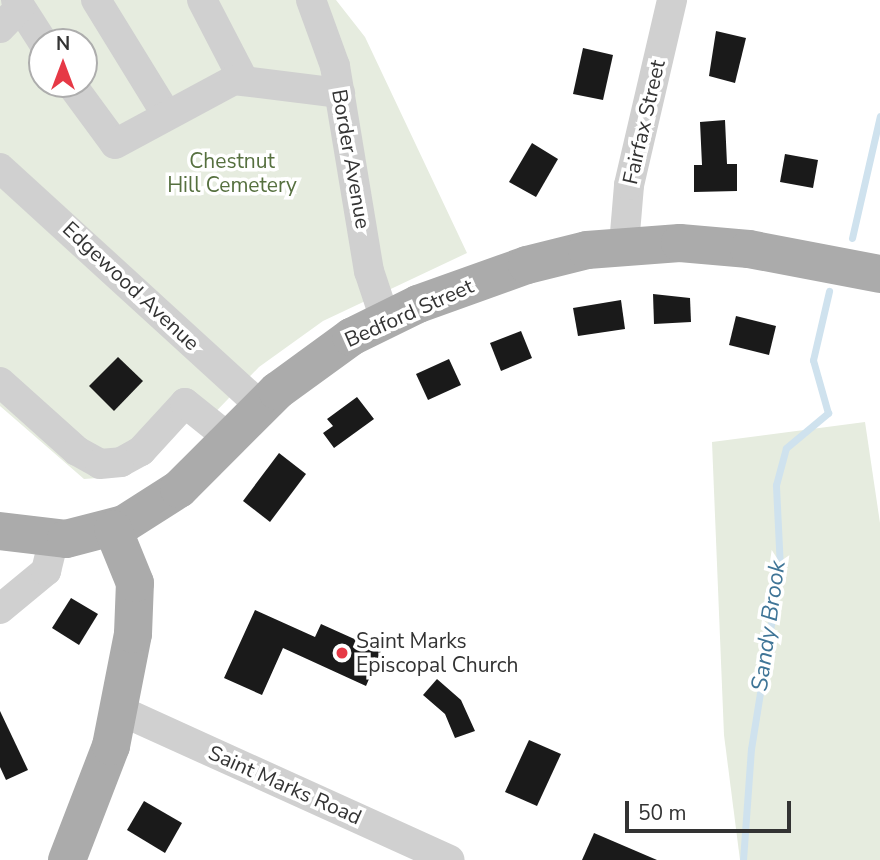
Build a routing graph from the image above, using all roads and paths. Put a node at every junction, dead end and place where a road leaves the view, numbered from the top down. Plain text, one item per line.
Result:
1 (96, 0) edge
2 (202, 0) edge
3 (311, 0) edge
4 (672, 0) edge
5 (12, 12) edge
6 (29, 28) edge
7 (243, 79) junction
8 (340, 93) junction
9 (81, 98) edge
10 (166, 114) junction
11 (0, 167) edge
12 (624, 245) junction
13 (880, 274) edge
14 (385, 319) junction
15 (0, 382) edge
16 (261, 406) junction
17 (230, 439) junction
18 (113, 529) junction
19 (0, 531) edge
20 (54, 539) junction
21 (0, 609) edge
22 (119, 710) junction
23 (66, 860) edge
24 (450, 860) edge

1 - 10 street
2 - 7 street
3 - 8 street, Border Avenue
4 - 12 street, Fairfax Street
5 - 6 street
7 - 8 street
7 - 10 street
8 - 14 street, Border Avenue
9 - 10 street
11 - 16 street, Edgewood Avenue
12 - 13 main road, Bedford Street
12 - 14 main road, Bedford Street
14 - 16 main road, Bedford Street
15 - 17 street
16 - 17 main road, Bedford Street
17 - 18 main road, Bedford Street
18 - 20 main road, Bedford Street
18 - 22 main road
19 - 20 main road, Bedford Street
20 - 21 street
22 - 23 main road
22 - 24 street, Saint Marks Road

